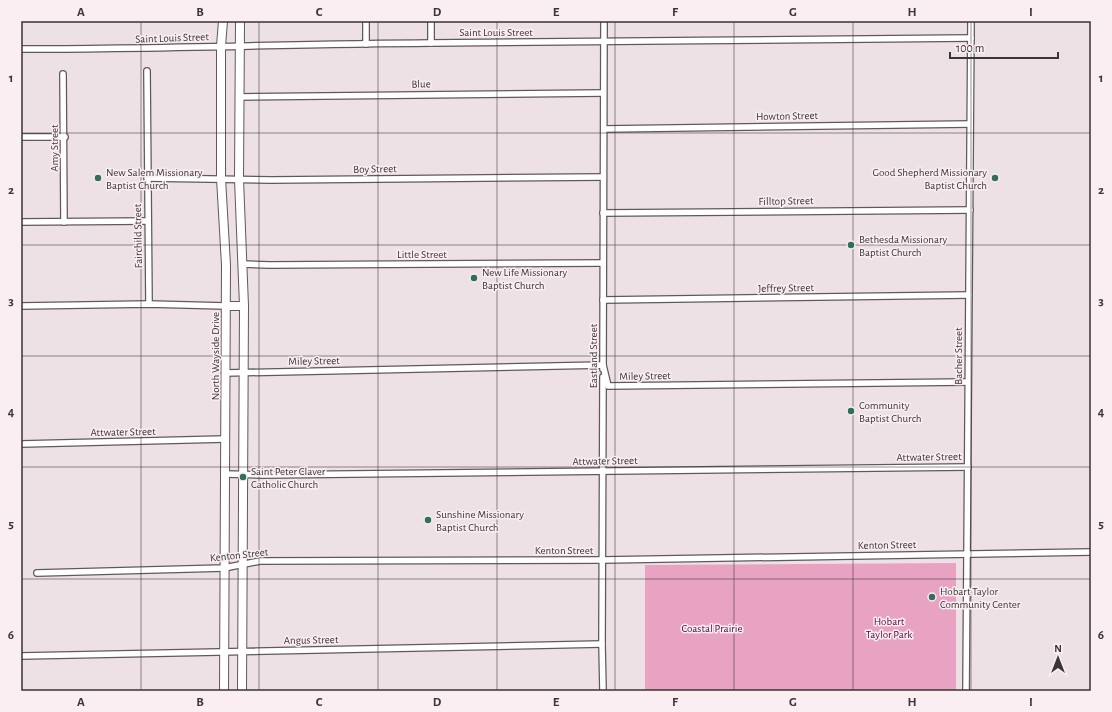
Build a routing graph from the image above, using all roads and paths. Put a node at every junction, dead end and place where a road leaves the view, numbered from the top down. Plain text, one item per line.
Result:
1 (223, 21) edge
2 (240, 21) edge
3 (366, 21) edge
4 (431, 21) edge
5 (604, 21) edge
6 (971, 21) edge
7 (971, 38) junction
8 (604, 42) junction
9 (431, 43) junction
10 (366, 44) junction
11 (221, 46) junction
12 (239, 47) junction
13 (21, 49) edge
14 (147, 71) dead end
15 (63, 74) dead end
16 (603, 93) junction
17 (239, 97) junction
18 (970, 124) junction
19 (604, 129) junction
20 (21, 137) edge
21 (65, 137) junction
22 (603, 177) junction
23 (147, 178) junction
24 (221, 178) junction
25 (239, 179) junction
26 (970, 210) junction
27 (603, 213) junction
28 (148, 221) junction
29 (21, 222) edge
30 (64, 222) junction
31 (602, 263) junction
32 (242, 264) junction
33 (969, 295) junction
34 (603, 300) junction
35 (149, 304) junction
36 (21, 306) edge
37 (226, 306) junction
38 (244, 306) junction
39 (603, 365) junction
40 (226, 373) junction
41 (244, 373) junction
42 (968, 382) junction
43 (225, 439) junction
44 (21, 444) edge
45 (968, 467) junction
46 (603, 471) junction
47 (225, 474) junction
48 (243, 474) junction
49 (1091, 552) edge
50 (967, 554) junction
51 (603, 560) junction
52 (243, 564) junction
53 (224, 568) junction
54 (37, 573) dead end
55 (602, 644) junction
56 (224, 652) junction
57 (242, 652) junction
58 (21, 656) edge
59 (224, 691) edge
60 (242, 691) edge
61 (603, 691) edge
62 (966, 691) edge

1 - 11 main road, North Wayside Drive
2 - 12 main road
3 - 10 street
4 - 9 street
5 - 8 street, Eastland Street
6 - 7 street, Bacher Street
7 - 8 street, Saint Louis Street
7 - 18 street, Bacher Street
8 - 9 street, Saint Louis Street
8 - 16 street, Eastland Street
9 - 10 street, Saint Louis Street
10 - 12 street, Saint Louis Street
11 - 12 street, Saint Louis Street
11 - 13 street, Saint Louis Street
11 - 24 main road, North Wayside Drive
12 - 17 main road
14 - 23 street, Fairchild Street
15 - 21 street, Amy Street
16 - 17 street, Blue
16 - 19 street, Eastland Street
17 - 25 main road
18 - 19 street, Howton Street
18 - 26 street, Bacher Street
19 - 22 street, Eastland Street
20 - 21 street
21 - 30 street, Amy Street
22 - 25 street, Boy Street
22 - 27 street, Eastland Street
23 - 24 street, Boy Street
23 - 28 street, Fairchild Street
24 - 25 street, Boy Street
24 - 37 main road, North Wayside Drive
25 - 32 main road
26 - 27 street, Filltop Street
26 - 33 street, Bacher Street
27 - 31 street, Eastland Street
28 - 30 street
28 - 35 street, Fairchild Street
29 - 30 street
31 - 32 street, Little Street
31 - 34 street, Eastland Street
32 - 38 main road
33 - 34 street, Jeffrey Street
33 - 42 street, Bacher Street
34 - 39 street, Eastland Street
35 - 36 street
35 - 37 street
37 - 38 main road
37 - 40 main road, North Wayside Drive
38 - 41 main road
39 - 41 street, Miley Street
39 - 42 street, Miley Street
39 - 46 street, Eastland Street
40 - 41 street, Miley Street
40 - 43 main road, North Wayside Drive
41 - 48 main road
42 - 45 street, Bacher Street
43 - 44 street, Attwater Street
43 - 47 main road, North Wayside Drive
45 - 46 street, Attwater Street
45 - 50 street, Bacher Street
46 - 48 street, Attwater Street
46 - 51 street, Eastland Street
47 - 48 street, Attwater Street
47 - 53 main road, North Wayside Drive
48 - 52 main road
49 - 50 street, Kenton Street
50 - 51 street, Kenton Street
50 - 62 street, Bacher Street
51 - 52 street, Kenton Street
51 - 55 street, Eastland Street
52 - 53 street, Kenton Street
52 - 57 main road
53 - 54 street, Kenton Street
53 - 56 main road, North Wayside Drive
55 - 57 street, Angus Street
55 - 61 street, Eastland Street
56 - 57 street, Angus Street
56 - 58 street, Angus Street
56 - 59 main road, North Wayside Drive
57 - 60 main road

